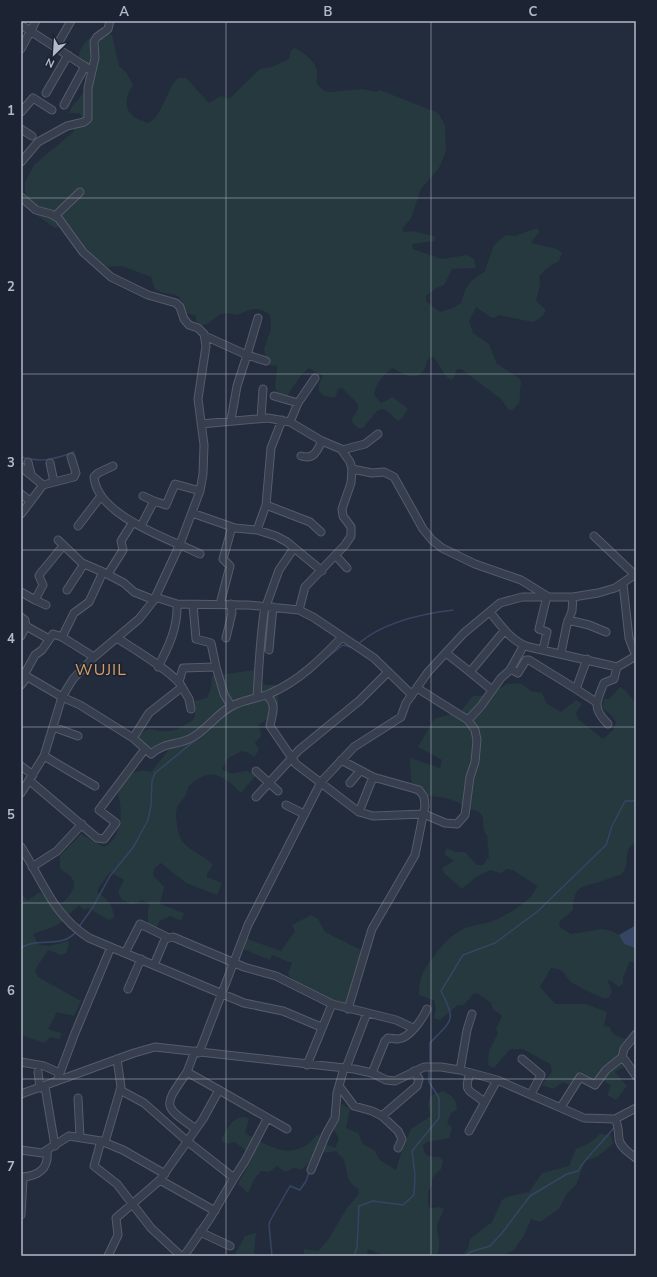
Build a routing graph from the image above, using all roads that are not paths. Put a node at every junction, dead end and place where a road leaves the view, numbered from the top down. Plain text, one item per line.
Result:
1 (36, 21) edge
2 (71, 21) edge
3 (110, 21) edge
4 (21, 25) edge
5 (30, 32) junction
6 (56, 47) junction
7 (21, 49) edge
8 (68, 55) junction
9 (85, 66) junction
10 (92, 71) junction
11 (46, 93) dead end
12 (64, 105) dead end
13 (52, 110) dead end
14 (21, 112) edge
15 (21, 128) edge
16 (32, 136) dead end
17 (21, 162) edge
18 (80, 192) dead end
19 (21, 196) edge
20 (55, 216) junction
21 (258, 318) dead end
22 (205, 336) junction
23 (247, 355) junction
24 (266, 361) dead end
25 (316, 378) dead end
26 (264, 390) dead end
27 (274, 396) dead end
28 (298, 403) junction
29 (261, 418) junction
30 (231, 420) junction
31 (282, 420) junction
32 (290, 422) junction
33 (202, 424) junction
34 (378, 434) dead end
35 (322, 441) junction
36 (342, 450) junction
37 (71, 456) dead end
38 (301, 456) dead end
39 (28, 462) dead end
40 (50, 463) dead end
41 (113, 466) dead end
42 (21, 467) edge
43 (352, 469) junction
44 (31, 474) junction
45 (54, 482) junction
46 (43, 484) junction
47 (200, 491) junction
48 (21, 494) edge
49 (101, 496) junction
50 (143, 496) dead end
51 (30, 501) junction
52 (154, 501) junction
53 (266, 505) junction
54 (21, 514) edge
55 (192, 514) junction
56 (133, 522) junction
57 (78, 526) dead end
58 (141, 526) junction
59 (232, 527) junction
60 (257, 530) junction
61 (321, 532) dead end
62 (594, 536) dead end
63 (58, 540) dead end
64 (180, 544) junction
65 (63, 546) junction
66 (294, 548) junction
67 (200, 554) dead end
68 (336, 556) junction
69 (84, 564) junction
70 (347, 568) dead end
71 (322, 571) junction
72 (106, 573) junction
73 (636, 574) edge
74 (623, 584) junction
75 (67, 590) dead end
76 (21, 592) edge
77 (547, 596) junction
78 (574, 597) junction
79 (154, 598) junction
80 (35, 600) junction
81 (178, 604) junction
82 (220, 604) junction
83 (232, 604) junction
84 (46, 605) dead end
85 (193, 605) junction
86 (268, 606) junction
87 (299, 610) junction
88 (490, 612) junction
89 (21, 617) edge
90 (568, 620) junction
91 (26, 626) junction
92 (505, 630) junction
93 (606, 632) dead end
94 (21, 636) edge
95 (62, 637) junction
96 (342, 637) junction
97 (117, 638) junction
98 (226, 638) dead end
99 (49, 639) junction
100 (524, 645) junction
101 (543, 649) junction
102 (269, 650) dead end
103 (446, 653) junction
104 (561, 653) junction
105 (636, 656) edge
106 (94, 657) junction
107 (587, 659) junction
108 (158, 667) junction
109 (216, 667) junction
110 (617, 667) junction
111 (511, 670) junction
112 (388, 672) junction
113 (470, 672) junction
114 (24, 675) edge
115 (21, 685) edge
116 (180, 685) junction
117 (417, 688) junction
118 (576, 689) junction
119 (492, 690) junction
120 (266, 695) junction
121 (412, 695) junction
122 (62, 697) junction
123 (257, 697) junction
124 (596, 702) junction
125 (231, 706) junction
126 (191, 709) dead end
127 (468, 720) junction
128 (608, 724) dead end
129 (53, 727) junction
130 (78, 736) dead end
131 (133, 738) junction
132 (145, 749) junction
133 (44, 756) junction
134 (291, 758) junction
135 (341, 760) junction
136 (21, 766) edge
137 (256, 771) dead end
138 (360, 771) junction
139 (373, 777) junction
140 (32, 778) junction
141 (269, 782) junction
142 (321, 782) junction
143 (350, 783) dead end
144 (95, 786) dead end
145 (278, 791) dead end
146 (21, 793) edge
147 (256, 797) dead end
148 (286, 805) dead end
149 (359, 812) junction
150 (304, 814) junction
151 (424, 814) junction
152 (82, 824) junction
153 (21, 847) edge
154 (32, 867) junction
155 (167, 937) junction
156 (111, 947) junction
157 (125, 953) junction
158 (141, 959) junction
159 (234, 963) junction
160 (154, 965) junction
161 (128, 989) dead end
162 (221, 993) junction
163 (332, 1004) junction
164 (348, 1009) junction
165 (427, 1009) dead end
166 (367, 1013) junction
167 (472, 1014) dead end
168 (321, 1027) junction
169 (413, 1028) junction
170 (636, 1033) edge
171 (197, 1052) junction
172 (622, 1058) junction
173 (117, 1059) junction
174 (522, 1059) dead end
175 (21, 1062) edge
176 (307, 1065) junction
177 (345, 1068) junction
178 (460, 1070) junction
179 (38, 1072) dead end
180 (187, 1072) junction
181 (414, 1072) junction
182 (60, 1073) junction
183 (372, 1073) junction
184 (470, 1073) junction
185 (636, 1076) edge
186 (497, 1080) junction
187 (57, 1082) junction
188 (339, 1086) junction
189 (43, 1087) junction
190 (120, 1090) junction
191 (219, 1090) junction
192 (21, 1094) edge
193 (530, 1094) junction
194 (78, 1098) dead end
195 (484, 1102) junction
196 (560, 1107) junction
197 (636, 1108) edge
198 (382, 1116) junction
199 (267, 1118) junction
200 (616, 1121) junction
201 (196, 1129) junction
202 (287, 1129) dead end
203 (470, 1131) dead end
204 (80, 1137) junction
205 (103, 1141) junction
206 (187, 1141) junction
207 (55, 1146) junction
208 (398, 1148) dead end
209 (21, 1150) edge
210 (47, 1151) junction
211 (636, 1158) edge
212 (311, 1170) dead end
213 (22, 1177) edge
214 (162, 1177) junction
215 (234, 1178) junction
216 (132, 1204) junction
217 (214, 1211) junction
218 (21, 1215) edge
219 (200, 1232) junction
220 (230, 1246) dead end
221 (108, 1256) edge
222 (181, 1256) edge
223 (184, 1256) edge

1 - 5 street
2 - 6 street
3 - 10 street
4 - 5 street
5 - 6 street
5 - 7 street
6 - 8 street
8 - 9 street
8 - 11 street
9 - 10 street
9 - 12 street
10 - 17 street
13 - 14 street
15 - 16 street
18 - 20 street
19 - 20 street
20 - 22 street
21 - 23 street
22 - 23 street
22 - 33 street
23 - 24 street
23 - 30 street
25 - 28 street
26 - 29 street
27 - 28 street
28 - 32 street
29 - 30 street
29 - 31 street
30 - 33 street
31 - 32 street
31 - 53 street
32 - 35 street
33 - 47 street
34 - 36 street
35 - 36 street
35 - 38 street
36 - 43 street
37 - 45 street
39 - 44 street
40 - 45 street
41 - 49 street
42 - 44 street
43 - 68 street
43 - 77 street
44 - 46 street
45 - 46 street
46 - 51 street
47 - 52 street
47 - 55 street
48 - 51 street
49 - 56 street
49 - 57 street
50 - 52 street
51 - 54 street
52 - 58 street
53 - 60 street
53 - 61 street
55 - 59 street
55 - 64 street
56 - 58 street
56 - 72 street
58 - 64 street
59 - 60 street
59 - 82 street
60 - 66 street
62 - 73 street
63 - 65 street
64 - 67 street
64 - 79 street
65 - 69 street
65 - 80 street
66 - 71 street
66 - 86 street
68 - 70 street
68 - 71 street
69 - 72 street
69 - 75 street
71 - 87 street
72 - 79 street
72 - 95 street
73 - 74 street
74 - 78 street
74 - 105 street
76 - 80 street
77 - 78 street
77 - 88 street
77 - 101 street
78 - 90 street
79 - 81 street
79 - 97 street
80 - 84 street
81 - 85 street
81 - 108 street
82 - 83 street
82 - 85 street
83 - 86 street
83 - 98 street
85 - 109 street
86 - 87 street
86 - 102 street
86 - 123 street
87 - 96 street
88 - 92 street
88 - 103 street
89 - 91 street
90 - 93 street
90 - 104 street
91 - 94 street
91 - 99 street
92 - 100 street
92 - 113 street
95 - 99 street
95 - 106 street
96 - 112 street
96 - 120 street
97 - 106 street
97 - 108 street
99 - 114 street
100 - 101 street
100 - 111 street
101 - 104 street
103 - 113 street
103 - 117 street
104 - 107 street
105 - 110 street
106 - 122 street
107 - 110 street
107 - 118 street
108 - 116 street
109 - 116 street
109 - 125 street
110 - 124 street
111 - 118 street
111 - 119 street
112 - 121 street
112 - 134 street
113 - 119 street
114 - 115 street
114 - 122 street
116 - 126 street
116 - 131 street
117 - 121 street
117 - 127 street
118 - 124 street
119 - 127 street
120 - 123 street
120 - 134 street
121 - 135 street
122 - 129 street
122 - 131 street
123 - 125 street
124 - 128 street
125 - 132 street
127 - 151 street
129 - 130 street
129 - 133 street
131 - 132 street
132 - 152 street
133 - 140 street
133 - 144 street
134 - 141 street
134 - 142 street
135 - 138 street
135 - 142 street
136 - 140 street
137 - 141 street
138 - 139 street
138 - 143 street
139 - 149 street
139 - 151 street
140 - 146 street
140 - 152 street
141 - 145 street
141 - 147 street
142 - 149 street
142 - 150 street
148 - 150 street
149 - 151 street
150 - 159 street
151 - 164 street
152 - 154 street
153 - 154 street
154 - 156 street
155 - 157 street
155 - 159 street
155 - 160 street
156 - 157 street
156 - 182 street
157 - 158 street
158 - 160 street
158 - 161 street
159 - 162 street
159 - 163 street
160 - 162 street
162 - 168 street
162 - 171 street
163 - 164 street
163 - 168 street
164 - 166 street
165 - 169 street
166 - 169 street
166 - 177 street
167 - 178 street
168 - 176 street
169 - 183 street
170 - 172 street
171 - 173 street
171 - 176 street
171 - 180 street
172 - 185 street
172 - 196 street
173 - 187 street
173 - 190 street
174 - 193 street
175 - 182 street
176 - 177 street
177 - 183 street
177 - 188 street
178 - 181 street
178 - 184 street
179 - 189 street
180 - 191 street
180 - 201 street
181 - 183 street
181 - 198 street
182 - 187 street
184 - 186 street
184 - 195 street
186 - 193 street
186 - 195 street
187 - 189 street
188 - 198 street
188 - 212 street
189 - 192 street
189 - 207 street
190 - 205 street
190 - 206 street
191 - 199 street
191 - 201 street
193 - 196 street
194 - 204 street
195 - 203 street
196 - 200 street
197 - 200 street
198 - 208 street
199 - 202 street
199 - 215 street
200 - 211 street
201 - 206 street
204 - 205 street
204 - 207 street
205 - 214 street
205 - 216 street
206 - 214 street
206 - 215 street
207 - 210 street
209 - 210 street
210 - 213 street
213 - 218 street
214 - 216 street
214 - 217 street
215 - 217 street
216 - 221 street
216 - 222 street
217 - 219 street
219 - 220 street
219 - 223 street

